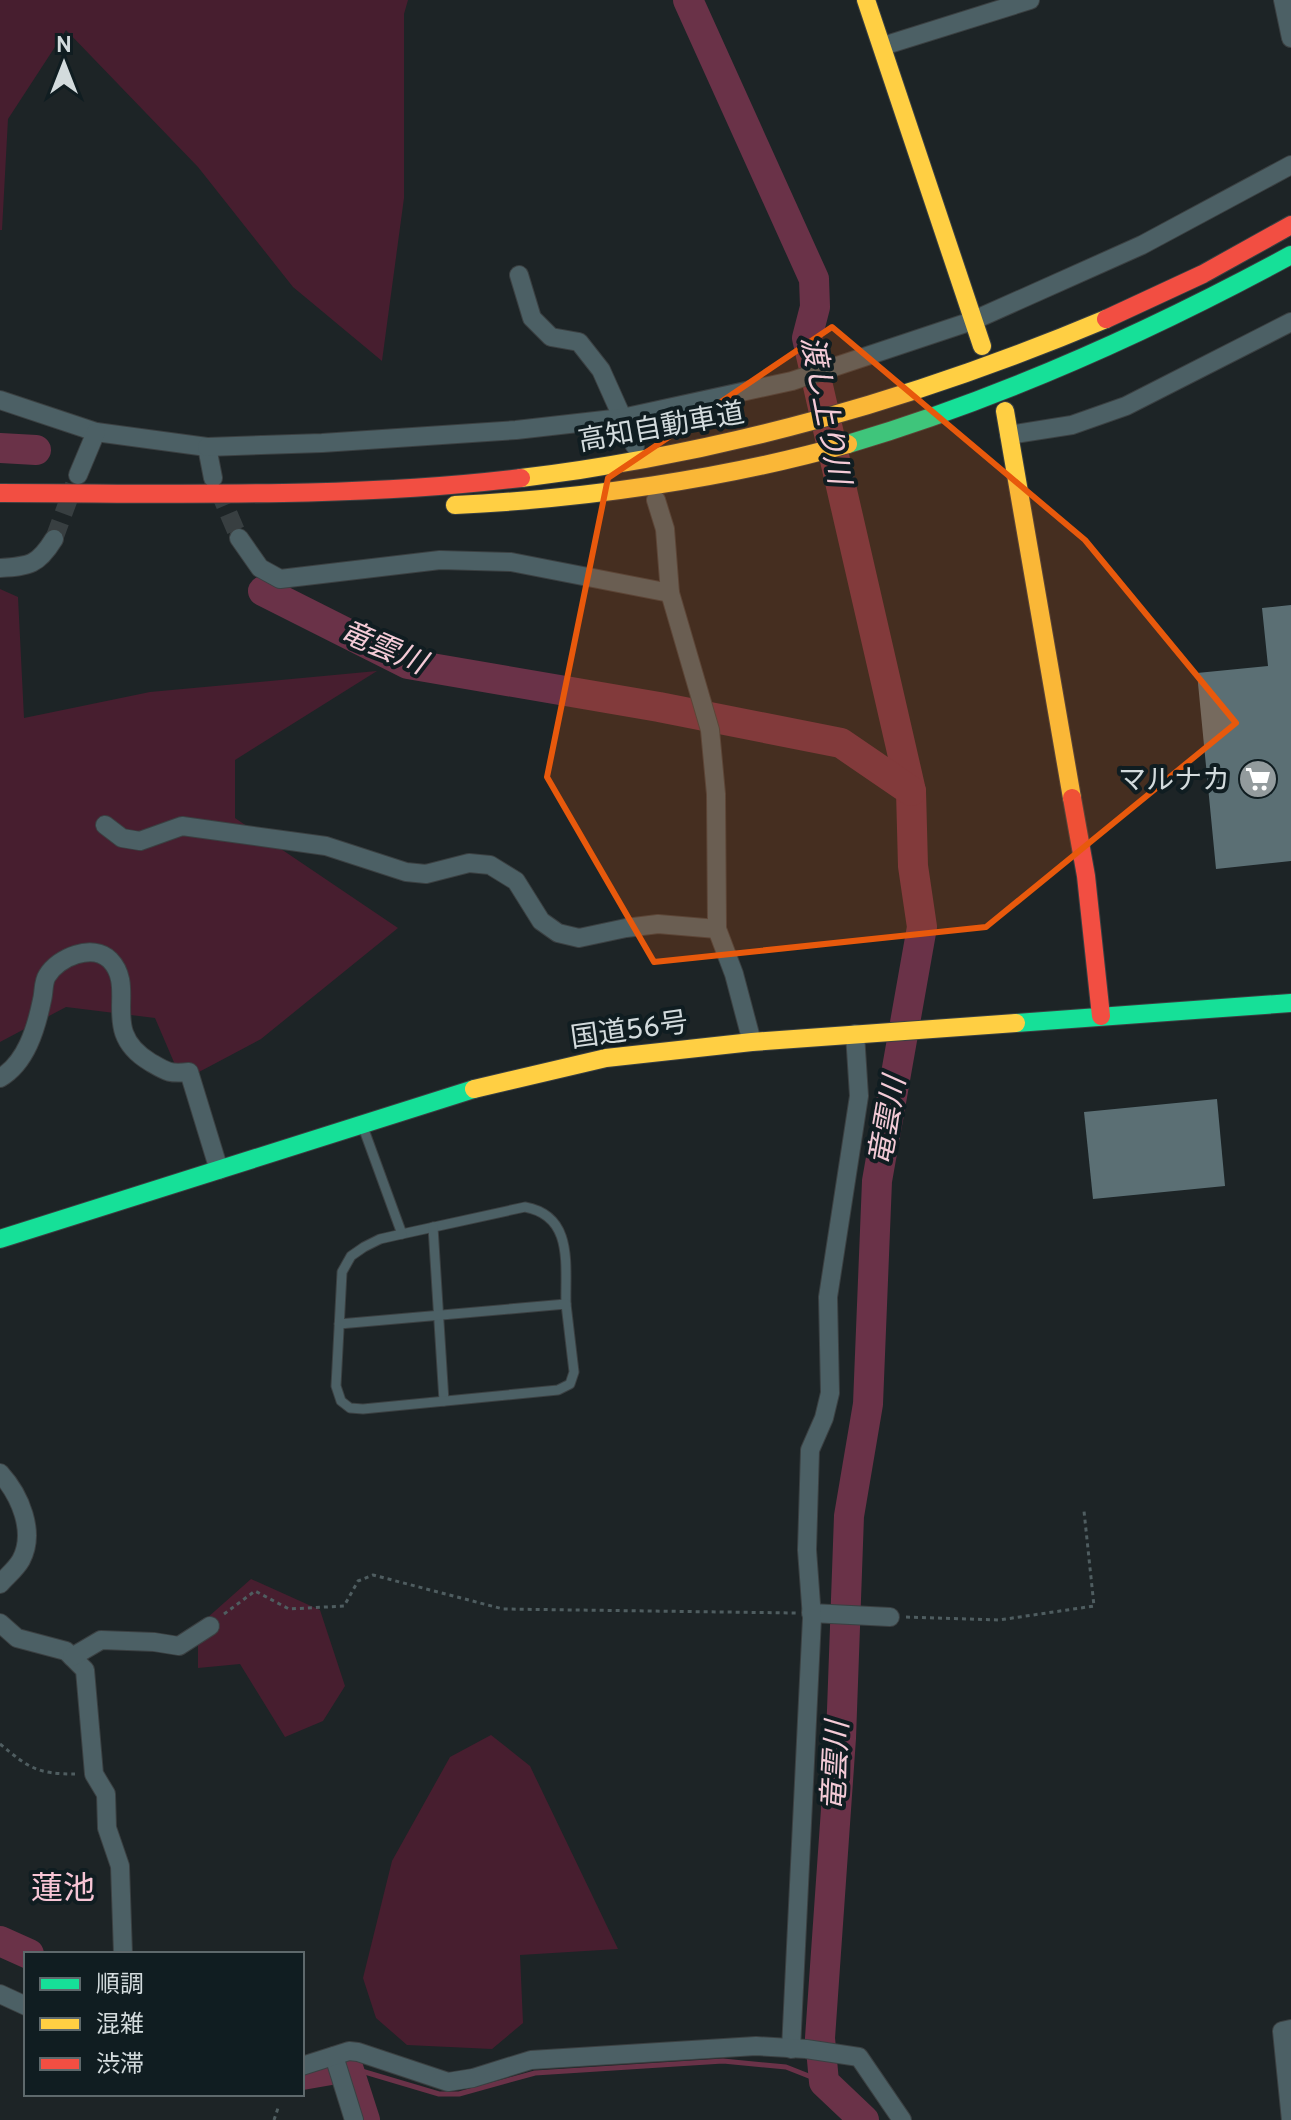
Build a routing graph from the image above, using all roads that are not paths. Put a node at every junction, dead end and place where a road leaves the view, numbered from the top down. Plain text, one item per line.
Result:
1 (866, 0) edge
2 (1030, 0) edge
3 (1283, 0) edge
4 (1291, 38) edge
5 (883, 46) junction
6 (1291, 165) edge
7 (1291, 225) edge
8 (1291, 255) edge
9 (519, 275) dead end
10 (972, 321) junction
11 (1291, 322) edge
12 (982, 346) dead end
13 (0, 400) edge
14 (1005, 411) dead end
15 (622, 418) junction
16 (96, 432) junction
17 (1009, 435) junction
18 (635, 446) dead end
19 (207, 447) junction
20 (78, 475) tunnel mouth
21 (213, 478) tunnel mouth
22 (0, 496) edge
23 (656, 500) dead end
24 (441, 506) dead end
25 (333, 510) dead end
26 (239, 538) tunnel mouth
27 (54, 539) tunnel mouth
28 (0, 568) edge
29 (670, 593) junction
30 (105, 825) dead end
31 (717, 929) junction
32 (1291, 1003) edge
33 (1101, 1016) junction
34 (855, 1034) junction
35 (752, 1042) junction
36 (0, 1078) edge
37 (362, 1124) junction
38 (219, 1170) junction
39 (433, 1227) junction
40 (402, 1234) junction
41 (0, 1239) edge
42 (566, 1304) junction
43 (439, 1315) junction
44 (339, 1324) junction
45 (444, 1401) junction
46 (0, 1473) edge
47 (0, 1584) edge
48 (811, 1613) junction
49 (890, 1617) road end
50 (0, 1623) edge
51 (210, 1626) road end
52 (72, 1657) junction
53 (123, 1952) edge
54 (0, 1994) edge
55 (24, 2005) edge
56 (1291, 2029) edge
57 (798, 2049) junction
58 (337, 2065) junction
59 (304, 2066) edge
60 (354, 2120) edge
61 (902, 2120) edge
62 (1291, 2120) edge

1 - 5 main road
2 - 5 street
3 - 4 street
5 - 10 main road
6 - 10 street
7 - 22 main road, 高知自動車道
8 - 24 main road, 高知自動車道
9 - 15 street
10 - 12 main road
10 - 15 street
11 - 17 street
13 - 16 street
14 - 17 main road
15 - 18 street
15 - 19 street
16 - 19 street
16 - 20 street
17 - 33 main road
19 - 21 street
22 - 25 main road, 高知自動車道
23 - 29 street
26 - 29 street
27 - 28 street
29 - 31 street
30 - 31 street
31 - 35 street
32 - 33 main road, 国道56号
33 - 34 main road, 国道56号
34 - 35 main road, 国道56号
34 - 48 street
35 - 37 main road, 国道56号
36 - 38 street
37 - 38 main road, 国道56号
37 - 40 lane
38 - 41 main road, 国道56号
39 - 40 lane
39 - 42 lane
39 - 43 lane
40 - 44 lane
42 - 43 lane
42 - 45 lane
43 - 44 lane
43 - 45 lane
44 - 45 lane
46 - 47 street
48 - 49 street
48 - 57 street
50 - 52 street
51 - 52 street
52 - 53 street
54 - 55 street
56 - 62 street
57 - 58 street
57 - 61 street
58 - 59 street
58 - 60 street

